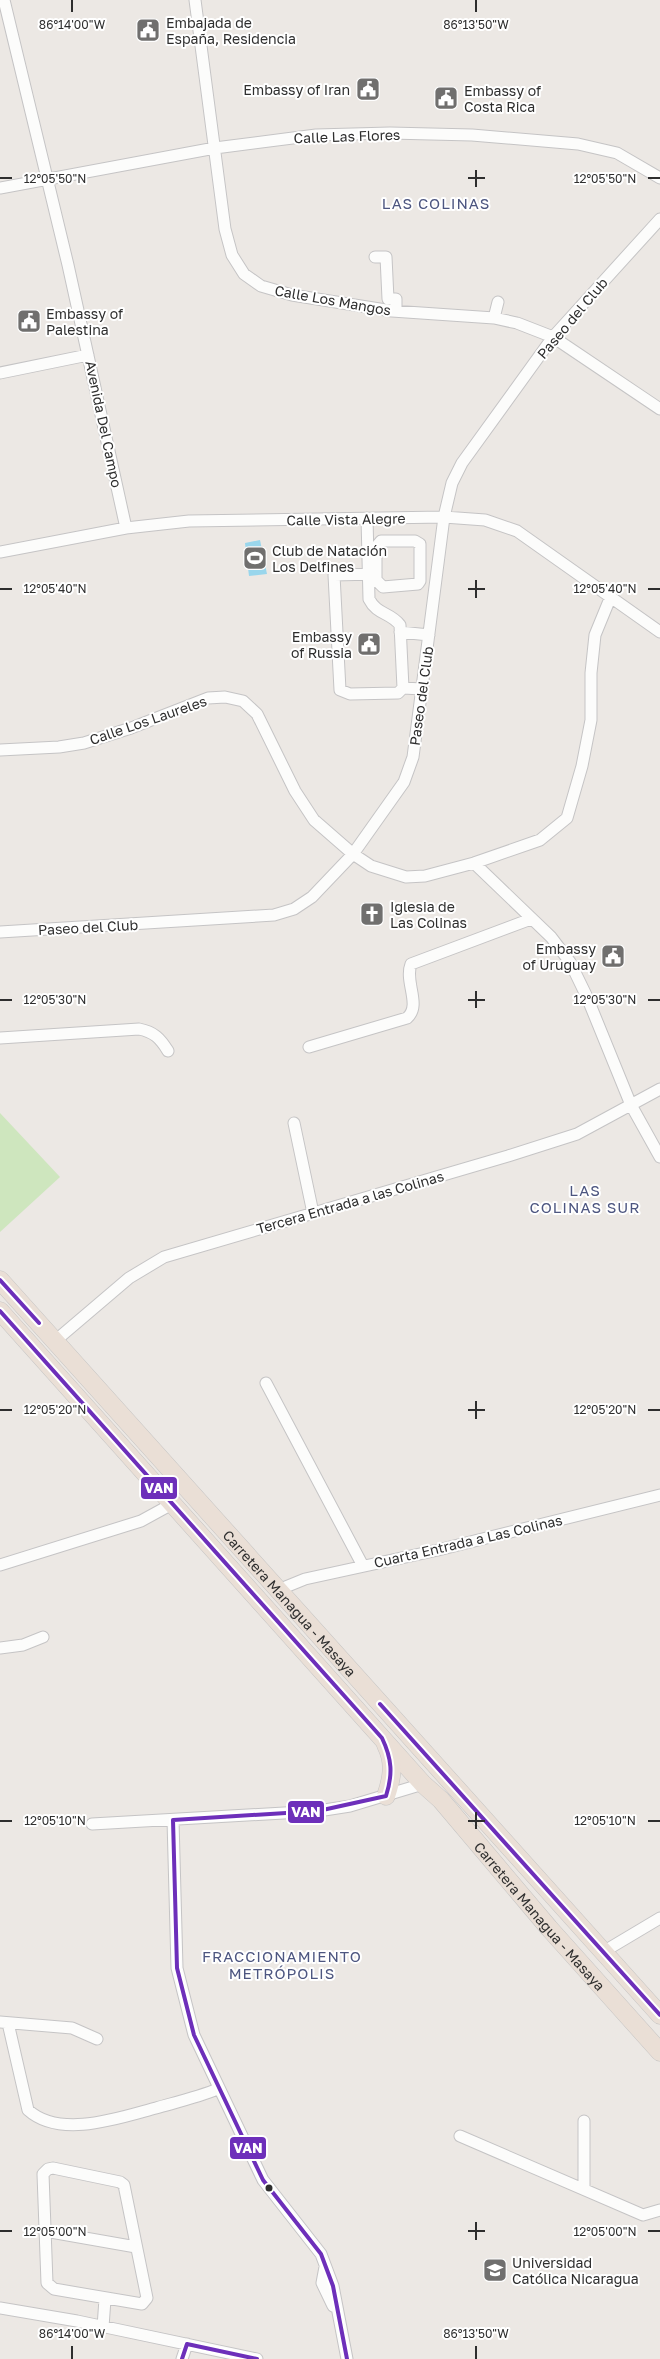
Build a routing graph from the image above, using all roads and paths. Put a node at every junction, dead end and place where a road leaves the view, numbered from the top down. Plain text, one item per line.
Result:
1 (4, 0) edge
2 (195, 0) edge
3 (215, 148) junction
4 (47, 178) junction
5 (660, 178) edge
6 (0, 188) edge
7 (660, 219) edge
8 (375, 257) dead end
9 (498, 302) dead end
10 (396, 311) junction
11 (494, 318) junction
12 (553, 337) junction
13 (88, 354) junction
14 (0, 373) edge
15 (660, 409) edge
16 (444, 517) junction
17 (367, 518) junction
18 (126, 528) junction
19 (0, 552) edge
20 (372, 574) junction
21 (611, 596) junction
22 (400, 632) junction
23 (660, 632) edge
24 (429, 635) junction
25 (403, 688) junction
26 (422, 689) junction
27 (0, 750) edge
28 (353, 854) junction
29 (474, 863) junction
30 (531, 919) junction
31 (0, 932) edge
32 (0, 1038) edge
33 (309, 1047) dead end
34 (168, 1051) dead end
35 (660, 1089) edge
36 (631, 1106) junction
37 (294, 1123) dead end
38 (660, 1157) edge
39 (313, 1213) junction
40 (0, 1280) edge
41 (0, 1311) edge
42 (55, 1341) junction
43 (266, 1383) dead end
44 (660, 1495) edge
45 (172, 1504) junction
46 (0, 1565) edge
47 (363, 1566) junction
48 (278, 1590) junction
49 (43, 1637) dead end
50 (0, 1648) edge
51 (388, 1713) junction
52 (382, 1738) junction
53 (422, 1784) junction
54 (386, 1796) junction
55 (483, 1818) junction
56 (173, 1820) junction
57 (92, 1824) dead end
58 (568, 1913) junction
59 (660, 1918) edge
60 (549, 1928) junction
61 (589, 1937) junction
62 (603, 1952) junction
63 (575, 1955) junction
64 (660, 2015) edge
65 (4, 2022) edge
66 (97, 2039) dead end
67 (660, 2052) edge
68 (218, 2089) junction
69 (584, 2121) dead end
70 (460, 2136) dead end
71 (584, 2189) junction
72 (660, 2210) edge
73 (45, 2231) junction
74 (136, 2247) junction
75 (105, 2299) junction
76 (0, 2308) edge
77 (103, 2326) junction
78 (187, 2344) junction
79 (182, 2359) edge
80 (257, 2359) edge
81 (347, 2359) edge

1 - 4 street, Avenida Del Campo
2 - 3 street, Calle Los Mangos
3 - 4 street, Calle Las Flores
3 - 5 street, Calle Las Flores
3 - 10 street, Calle Los Mangos
4 - 6 street, Calle Las Flores
4 - 13 street, Avenida Del Campo
7 - 12 street, Paseo del Club
8 - 10 street
9 - 11 street
10 - 11 street, Calle Los Mangos
11 - 12 street, Calle Los Mangos
12 - 15 street, Calle Los Mangos
12 - 16 street, Paseo del Club
13 - 14 street
13 - 18 street, Avenida Del Campo
16 - 17 street, Calle Vista Alegre
16 - 21 street, Calle Vista Alegre
16 - 24 street, Paseo del Club
17 - 18 street, Calle Vista Alegre
17 - 20 street
18 - 19 street, Calle Vista Alegre
20 - 20 street
20 - 22 street
20 - 25 street
21 - 23 street, Calle Vista Alegre
21 - 29 street, Calle Los Laureles
22 - 24 street
22 - 25 street
24 - 26 street, Paseo del Club
25 - 26 street
26 - 28 street, Paseo del Club
27 - 28 street, Calle Los Laureles
28 - 29 street, Calle Los Laureles
28 - 31 street, Paseo del Club
29 - 30 street
30 - 33 street
30 - 36 street
32 - 34 street
35 - 36 street, Tercera Entrada a las Colinas
36 - 38 street
36 - 39 street, Tercera Entrada a las Colinas
37 - 39 street
39 - 42 street, Tercera Entrada a las Colinas
40 - 42 highway, Carretera Managua - Masaya
41 - 45 highway, Carretera Managua - Masaya
42 - 48 highway, Carretera Managua - Masaya
43 - 47 street
44 - 47 street, Cuarta Entrada a Las Colinas
45 - 46 street
45 - 52 highway, Carretera Managua - Masaya
47 - 48 street, Cuarta Entrada a Las Colinas
48 - 51 highway, Carretera Managua - Masaya
49 - 50 street
51 - 53 highway
51 - 55 highway, Carretera Managua - Masaya
52 - 53 highway, Carretera Managua - Masaya
52 - 54 highway
53 - 54 street
53 - 55 highway
53 - 60 highway, Carretera Managua - Masaya
54 - 56 street
55 - 58 highway, Carretera Managua - Masaya
56 - 57 street
56 - 68 street
58 - 60 highway
58 - 61 highway, Carretera Managua - Masaya
59 - 62 street
60 - 63 highway, Carretera Managua - Masaya
61 - 62 highway, Carretera Managua - Masaya
61 - 63 highway
62 - 64 highway, Carretera Managua - Masaya
63 - 67 highway, Carretera Managua - Masaya
65 - 66 street
65 - 68 street
68 - 81 street
69 - 71 street
70 - 71 street
71 - 72 street
73 - 74 street
73 - 74 street
73 - 75 street
74 - 75 street
75 - 77 street
76 - 77 street
77 - 78 street
78 - 79 street
78 - 80 street

